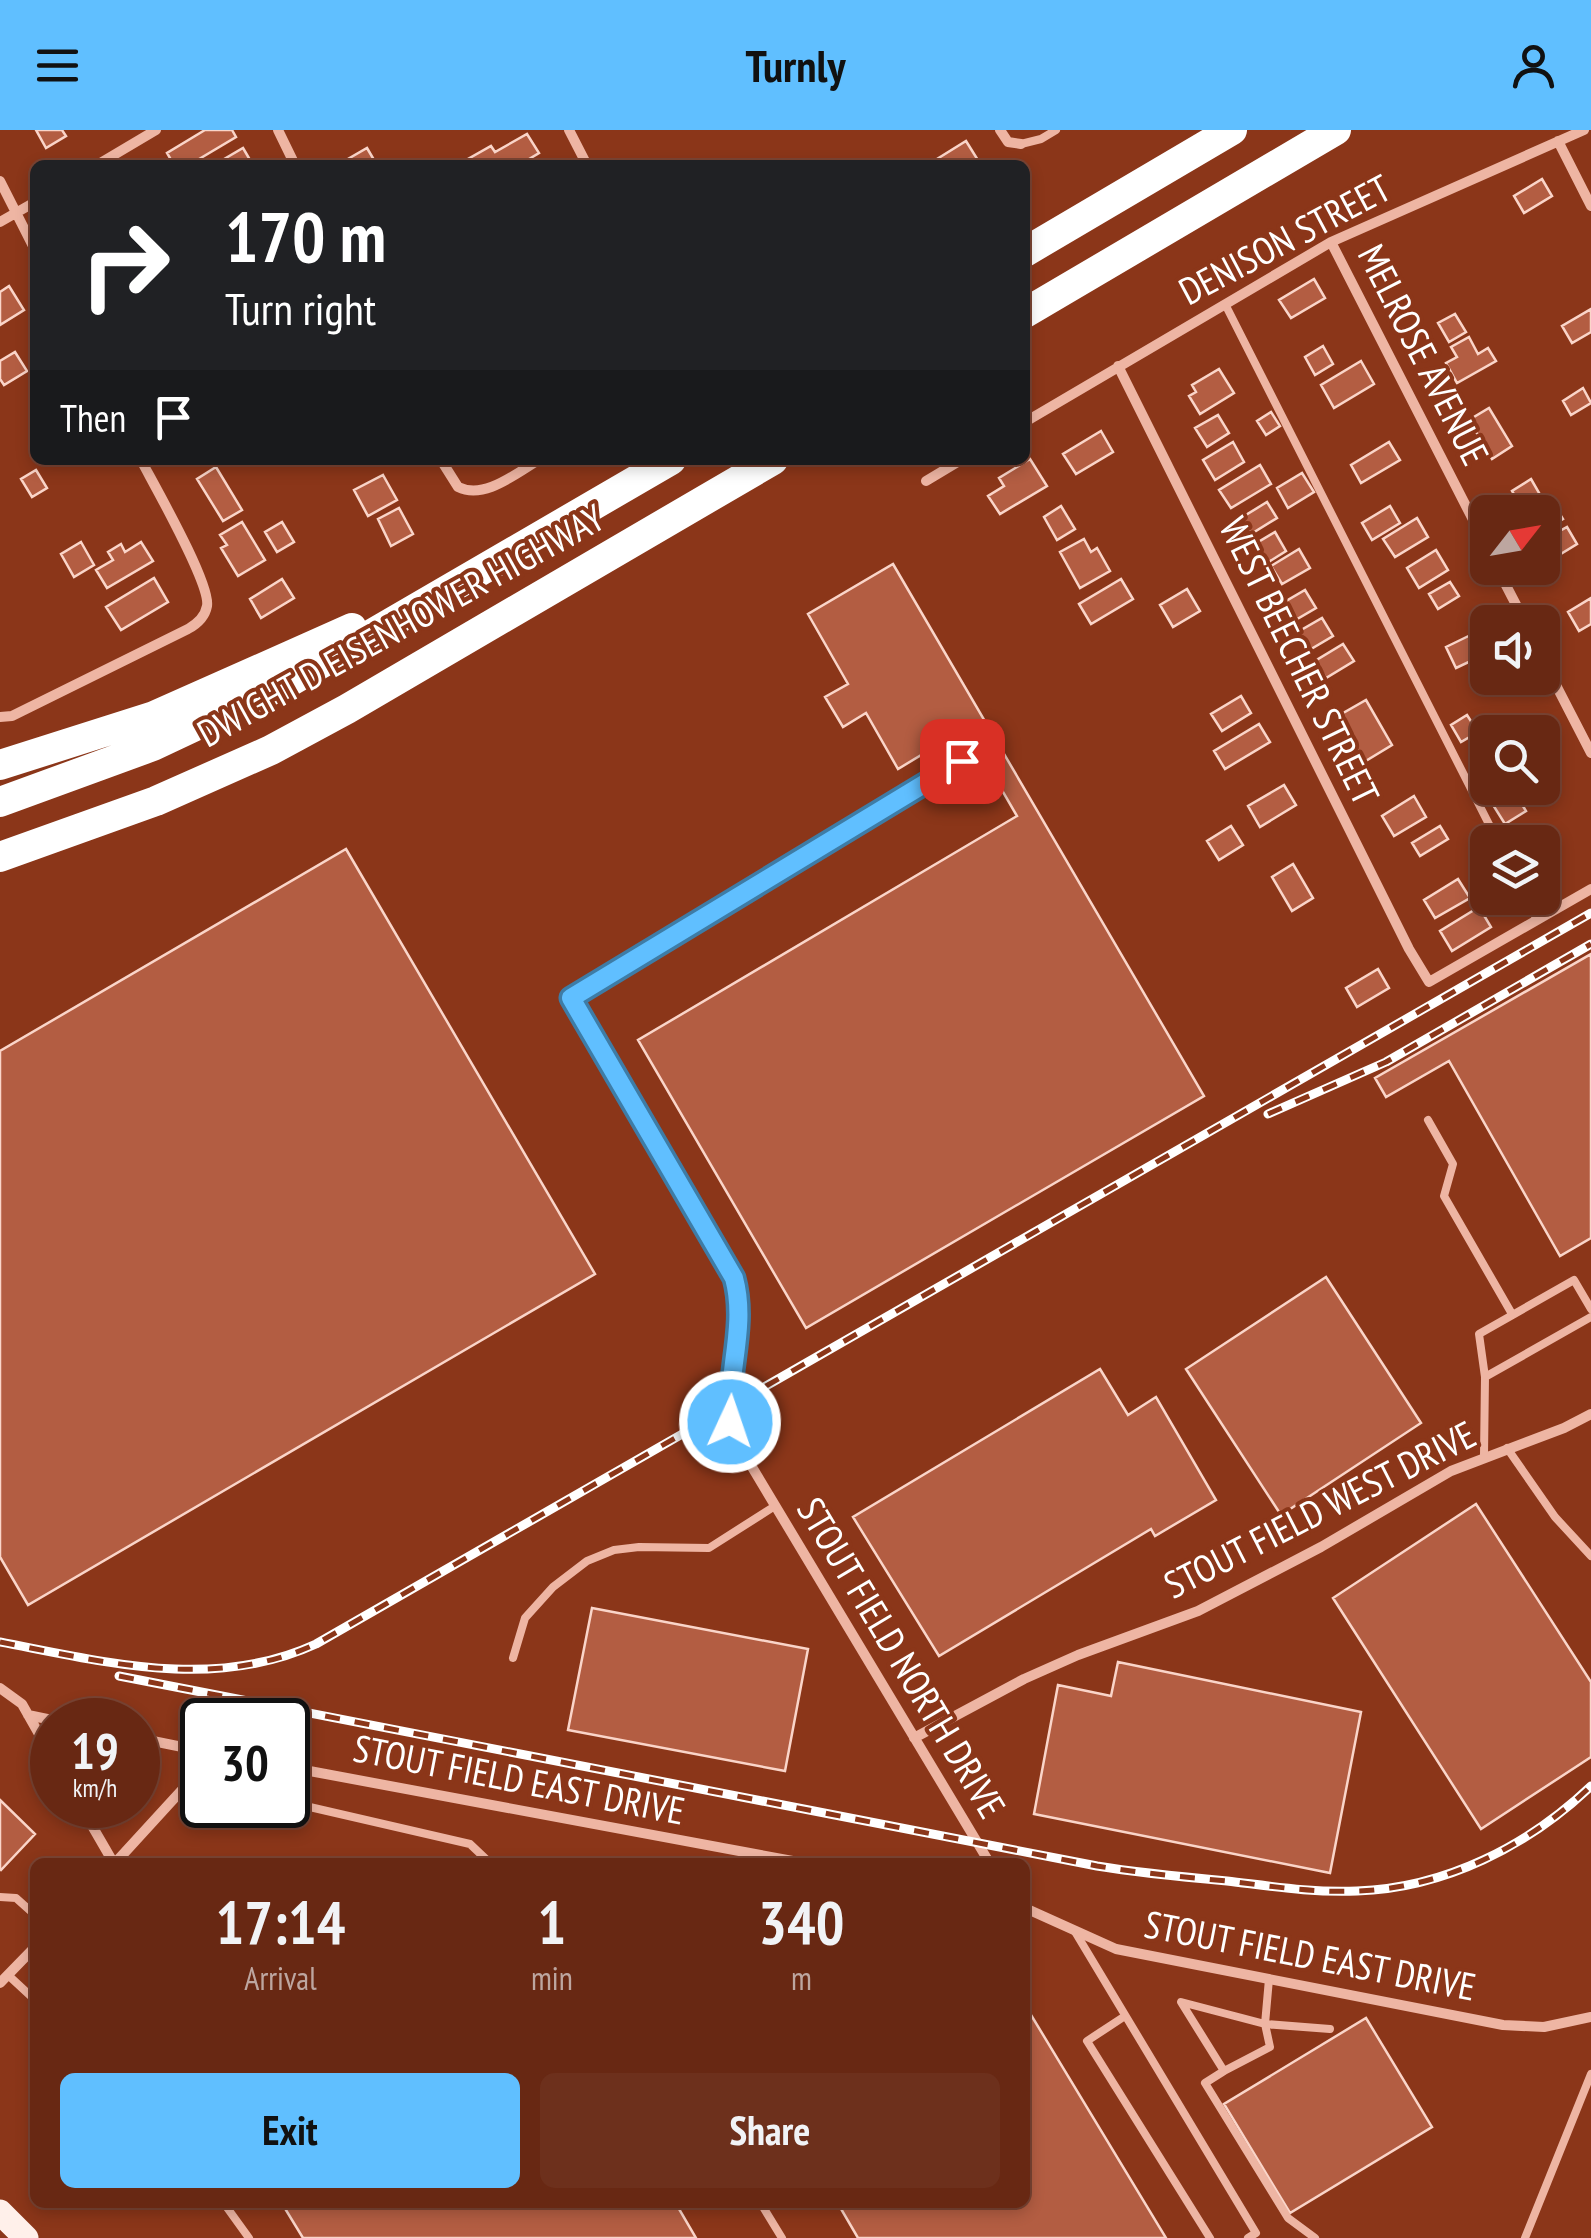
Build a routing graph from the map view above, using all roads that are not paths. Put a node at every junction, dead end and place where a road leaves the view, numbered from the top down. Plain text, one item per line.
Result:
1 (156, 130) edge
2 (278, 130) edge
3 (569, 130) edge
4 (1000, 130) edge
5 (1056, 130) edge
6 (1232, 130) edge
7 (1336, 130) edge
8 (1584, 130) edge
9 (1558, 141) junction
10 (1021, 144) joint
11 (105, 160) edge
12 (293, 160) edge
13 (584, 160) edge
14 (0, 181) edge
15 (30, 205) edge
16 (1591, 206) edge
17 (16, 213) junction
18 (0, 222) edge
19 (30, 240) edge
20 (1332, 242) junction
21 (1030, 249) edge
22 (1225, 304) junction
23 (1030, 309) edge
24 (1118, 366) junction
25 (1030, 419) edge
26 (143, 465) edge
27 (444, 465) edge
28 (530, 465) edge
29 (663, 465) edge
30 (764, 465) edge
31 (953, 465) edge
32 (926, 481) dead end
33 (1470, 514) edge
34 (488, 568) junction
35 (1560, 693) edge
36 (0, 717) edge
37 (1591, 753) edge
38 (962, 761) dead end
39 (0, 766) edge
40 (0, 802) edge
41 (1489, 825) edge
42 (0, 857) edge
43 (1591, 889) edge
44 (1534, 915) edge
45 (1537, 920) junction
46 (571, 998) joint
47 (1428, 1120) dead end
48 (1591, 1309) edge
49 (1512, 1314) junction
50 (1591, 1317) edge
51 (1485, 1377) junction
52 (1591, 1414) edge
53 (1507, 1448) junction
54 (1484, 1456) junction
55 (776, 1506) junction
56 (1591, 1556) edge
57 (512, 1658) dead end
58 (0, 1688) edge
59 (28, 1715) joint
60 (30, 1718) edge
61 (914, 1738) junction
62 (310, 1771) edge
63 (180, 1799) edge
64 (310, 1807) edge
65 (94, 1828) edge
66 (113, 1858) edge
67 (119, 1858) edge
68 (485, 1858) edge
69 (777, 1858) edge
70 (987, 1858) edge
71 (0, 1897) edge
72 (1030, 1910) edge
73 (30, 1911) edge
74 (1074, 1930) junction
75 (30, 1952) edge
76 (4, 1979) edge
77 (1269, 1979) junction
78 (30, 1997) edge
79 (1126, 2016) junction
80 (1591, 2017) edge
81 (1264, 2024) junction
82 (1330, 2029) dead end
83 (1224, 2071) junction
84 (1591, 2074) edge
85 (228, 2208) edge
86 (764, 2208) edge
87 (0, 2212) edge
88 (1252, 2236) edge
89 (26, 2238) edge
90 (250, 2238) edge
91 (782, 2238) edge
92 (1210, 2238) edge
93 (1315, 2238) edge
94 (1526, 2238) edge

1 - 11 street
2 - 12 street
3 - 13 street
4 - 10 street
5 - 10 lane
6 - 21 highway
7 - 23 highway
8 - 9 street, DENISON STREET
9 - 16 street
9 - 20 street, DENISON STREET
14 - 17 street
15 - 17 street
17 - 18 street
17 - 19 street
20 - 22 street, DENISON STREET
20 - 33 street, MELROSE AVENUE
22 - 24 street, DENISON STREET
22 - 41 lane
24 - 25 street, DENISON STREET
24 - 45 street, WEST BEECHER STREET
26 - 36 street
27 - 28 street
29 - 34 highway, DWIGHT D EISENHOWER HIGHWAY
30 - 42 highway, DWIGHT D EISENHOWER HIGHWAY
31 - 32 street
34 - 39 highway
34 - 40 highway, DWIGHT D EISENHOWER HIGHWAY
35 - 37 street
38 - 46 lane
43 - 45 street
44 - 45 lane
46 - 55 street, STOUT FIELD NORTH DRIVE
47 - 49 lane
48 - 49 lane
49 - 51 lane
50 - 51 lane
51 - 54 lane
52 - 53 street, STOUT FIELD WEST DRIVE
53 - 54 street, STOUT FIELD WEST DRIVE
53 - 56 lane
54 - 61 street, STOUT FIELD WEST DRIVE
55 - 57 lane
55 - 61 street, STOUT FIELD NORTH DRIVE
58 - 59 street
59 - 60 street
61 - 70 street, STOUT FIELD NORTH DRIVE
62 - 69 street, STOUT FIELD EAST DRIVE
63 - 67 street
64 - 68 lane
65 - 66 street
71 - 73 lane
72 - 74 street, STOUT FIELD EAST DRIVE
74 - 77 street, STOUT FIELD EAST DRIVE
74 - 79 lane
75 - 76 street
76 - 78 lane
77 - 80 street, STOUT FIELD EAST DRIVE
77 - 81 lane
79 - 88 lane
79 - 92 lane
81 - 82 lane
81 - 83 lane
81 - 83 lane
83 - 93 lane
84 - 94 lane
85 - 90 lane
86 - 91 lane
87 - 89 main road

